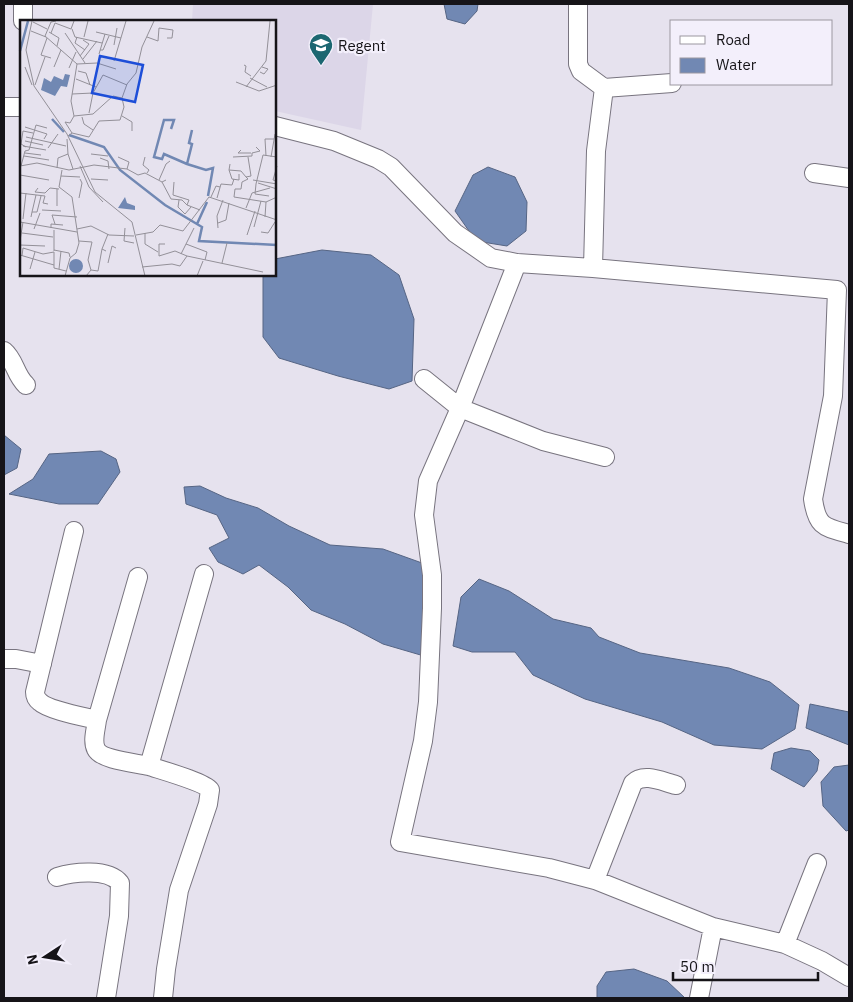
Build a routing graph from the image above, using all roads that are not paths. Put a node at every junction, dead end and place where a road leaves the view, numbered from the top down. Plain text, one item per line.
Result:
1 (23, 4) edge
2 (578, 4) edge
3 (23, 20) edge
4 (670, 83) edge
5 (604, 88) junction
6 (4, 107) edge
7 (20, 107) edge
8 (276, 126) edge
9 (814, 173) dead end
10 (849, 178) edge
11 (517, 263) junction
12 (593, 268) junction
13 (843, 290) edge
14 (4, 351) edge
15 (424, 379) dead end
16 (26, 385) dead end
17 (460, 408) junction
18 (606, 458) dead end
19 (74, 531) dead end
20 (849, 534) edge
21 (204, 574) dead end
22 (138, 577) dead end
23 (4, 659) edge
24 (42, 664) junction
25 (97, 720) junction
26 (149, 766) junction
27 (676, 784) dead end
28 (817, 863) dead end
29 (57, 877) dead end
30 (595, 880) junction
31 (714, 927) junction
32 (785, 944) junction
33 (849, 977) edge
34 (106, 998) edge
35 (163, 998) edge
36 (699, 998) edge

1 - 3 street
2 - 5 street
4 - 5 street
5 - 12 street
6 - 7 street
8 - 11 street
9 - 10 street
11 - 12 street
11 - 17 street
12 - 13 street
13 - 20 street
14 - 16 street
15 - 17 street
17 - 18 street
17 - 30 street
19 - 24 street
21 - 26 street
22 - 25 street
23 - 24 street
24 - 25 street
25 - 26 street
26 - 35 street
27 - 30 street
28 - 32 street
29 - 34 street
30 - 31 street
31 - 32 street
31 - 36 street
32 - 33 street

